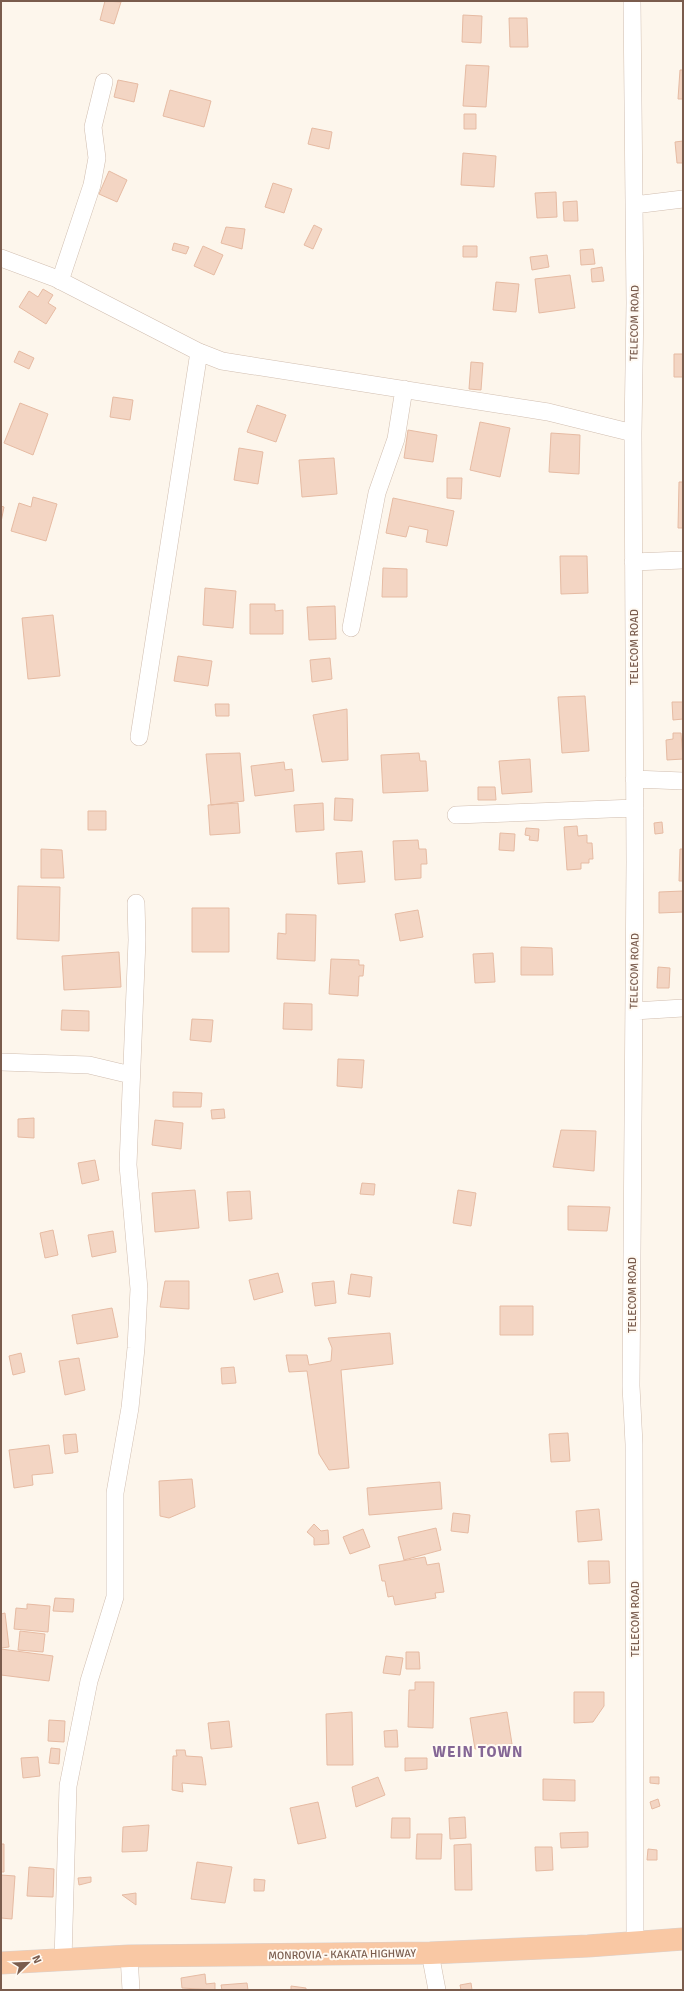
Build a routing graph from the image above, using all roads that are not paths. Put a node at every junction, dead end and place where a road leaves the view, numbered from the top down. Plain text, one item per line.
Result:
1 (632, 1) edge
2 (104, 82) dead end
3 (683, 199) edge
4 (634, 205) junction
5 (1, 258) edge
6 (60, 280) junction
7 (199, 352) junction
8 (404, 389) junction
9 (632, 433) junction
10 (683, 560) edge
11 (633, 562) junction
12 (351, 628) dead end
13 (139, 737) dead end
14 (634, 779) junction
15 (683, 782) edge
16 (635, 808) junction
17 (456, 815) dead end
18 (136, 903) dead end
19 (683, 1008) edge
20 (634, 1011) junction
21 (1, 1062) edge
22 (131, 1075) junction
23 (683, 1939) edge
24 (635, 1941) junction
25 (430, 1953) junction
26 (129, 1956) junction
27 (63, 1960) junction
28 (1, 1963) edge
29 (131, 1990) edge
30 (437, 1990) edge

1 - 4 street, TELECOM ROAD
2 - 6 street
3 - 4 street
4 - 9 street, TELECOM ROAD
5 - 6 street
6 - 7 street
7 - 8 street
7 - 13 street
8 - 9 street
8 - 12 street
9 - 11 street, TELECOM ROAD
10 - 11 street
11 - 14 street, TELECOM ROAD
14 - 15 street
14 - 16 street, TELECOM ROAD
16 - 17 street
16 - 20 street, TELECOM ROAD
18 - 22 street
19 - 20 street
20 - 24 street, TELECOM ROAD
21 - 22 street
22 - 27 street
23 - 24 highway, MONROVIA - KAKATA HIGHWAY
24 - 25 highway, MONROVIA - KAKATA HIGHWAY
25 - 26 highway, MONROVIA - KAKATA HIGHWAY
25 - 30 street
26 - 27 highway, MONROVIA - KAKATA HIGHWAY
26 - 29 street
27 - 28 highway, MONROVIA - KAKATA HIGHWAY

